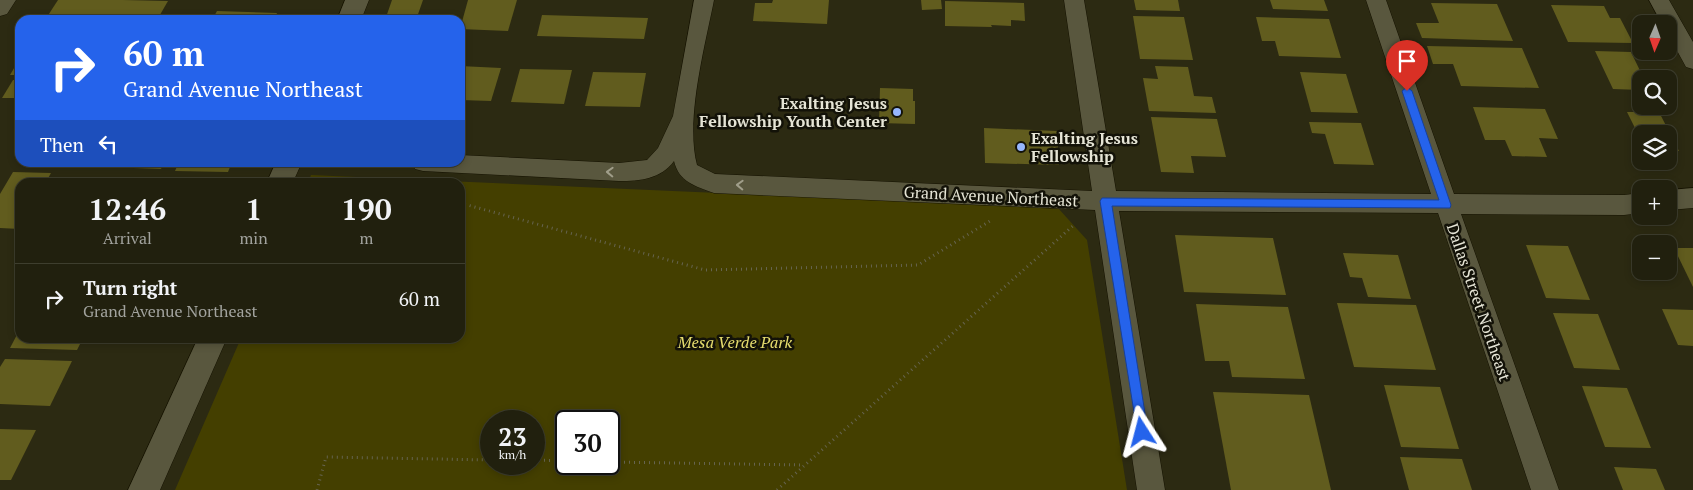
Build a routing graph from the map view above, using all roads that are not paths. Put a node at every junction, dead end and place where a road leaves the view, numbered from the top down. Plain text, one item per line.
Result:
1 (6, 0) edge
2 (358, 0) edge
3 (704, 0) edge
4 (1074, 0) edge
5 (1376, 0) edge
6 (1659, 0) edge
7 (0, 9) edge
8 (351, 15) edge
9 (1693, 61) edge
10 (684, 115) junction
11 (465, 164) edge
12 (1693, 198) edge
13 (1677, 199) edge
14 (1106, 201) junction
15 (1632, 203) edge
16 (1446, 205) junction
17 (210, 343) edge
18 (144, 490) edge
19 (1151, 490) edge
20 (1545, 490) edge

1 - 7 street
2 - 8 street
3 - 10 street
4 - 14 street
5 - 16 street, Dallas Street Northeast
6 - 9 street
10 -> 11 street
14 -> 10 street, Grand Avenue Northeast
12 - 13 street
14 - 16 street, Grand Avenue Northeast
14 - 19 street
15 - 16 street, Grand Avenue Northeast
16 - 20 street, Dallas Street Northeast
17 - 18 street

